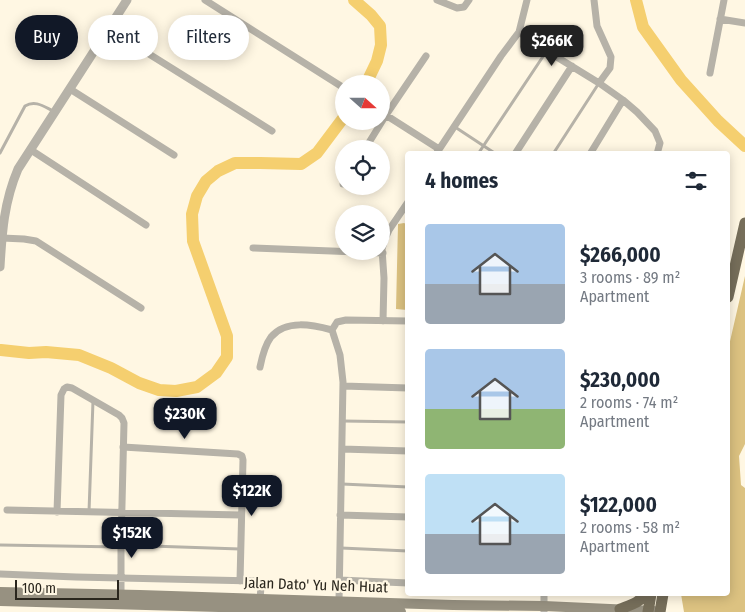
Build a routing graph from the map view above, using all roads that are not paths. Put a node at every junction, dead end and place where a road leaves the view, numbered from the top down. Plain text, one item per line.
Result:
1 (127, 0) edge
2 (205, 0) edge
3 (437, 0) edge
4 (469, 0) edge
5 (527, 0) edge
6 (594, 0) edge
7 (724, 0) edge
8 (118, 15) edge
9 (720, 19) junction
10 (745, 24) edge
11 (519, 32) junction
12 (547, 51) junction
13 (426, 56) dead end
14 (89, 60) edge
15 (158, 60) edge
16 (572, 66) junction
17 (710, 73) dead end
18 (335, 82) edge
19 (599, 83) junction
20 (70, 89) junction
21 (623, 100) junction
22 (390, 106) edge
23 (56, 112) junction
24 (390, 118) edge
25 (454, 127) junction
26 (272, 131) dead end
27 (483, 146) junction
28 (31, 150) junction
29 (438, 151) edge
30 (480, 151) edge
31 (491, 151) edge
32 (517, 151) edge
33 (555, 151) edge
34 (592, 151) edge
35 (658, 151) edge
36 (0, 153) edge
37 (174, 155) dead end
38 (405, 210) edge
39 (745, 223) edge
40 (146, 225) dead end
41 (390, 229) edge
42 (2, 238) junction
43 (253, 248) dead end
44 (335, 251) edge
45 (383, 260) edge
46 (0, 267) edge
47 (730, 288) edge
48 (141, 308) dead end
49 (383, 321) junction
50 (405, 322) edge
51 (332, 330) junction
52 (260, 366) dead end
53 (343, 386) junction
54 (405, 388) edge
55 (93, 400) junction
56 (342, 421) junction
57 (405, 422) edge
58 (123, 447) junction
59 (342, 449) junction
60 (405, 451) edge
61 (341, 484) junction
62 (405, 487) edge
63 (7, 510) dead end
64 (56, 512) junction
65 (89, 512) junction
66 (122, 513) junction
67 (241, 515) junction
68 (340, 515) junction
69 (405, 518) edge
70 (0, 545) edge
71 (121, 546) junction
72 (340, 548) junction
73 (241, 549) junction
74 (405, 551) edge
75 (0, 574) edge
76 (121, 578) junction
77 (339, 580) junction
78 (240, 581) junction
79 (405, 583) edge
80 (0, 592) edge
81 (544, 596) edge
82 (644, 596) edge
83 (651, 596) edge
84 (662, 596) edge
85 (121, 599) junction
86 (0, 601) edge
87 (260, 606) edge
88 (342, 608) edge
89 (405, 609) edge
90 (544, 609) edge
91 (620, 609) junction
92 (655, 611) edge

1 - 8 street
2 - 18 street
3 - 4 street
5 - 11 street
6 - 19 street
7 - 9 street
9 - 10 street
9 - 17 street
11 - 12 street
11 - 25 street
12 - 16 street
12 - 27 lane
13 - 22 street
14 - 20 street
15 - 26 street
16 - 19 street
16 - 32 street
19 - 21 street
19 - 33 lane
20 - 23 street
20 - 37 street
21 - 34 street
21 - 35 street
23 - 28 street
23 - 36 lane
24 - 29 street
25 - 27 lane
25 - 29 street
27 - 30 lane
27 - 31 lane
28 - 40 street
28 - 42 street
38 - 41 street
39 - 47 highway
42 - 46 street
42 - 48 street
43 - 44 street
45 - 49 street
49 - 50 street
49 - 51 street
51 - 52 street
51 - 53 street
53 - 54 street
53 - 56 street
55 - 58 street
55 - 64 street
55 - 65 lane
56 - 57 lane
56 - 59 street
58 - 66 street
58 - 67 street
59 - 60 street
59 - 61 street
61 - 62 lane
61 - 68 street
63 - 64 street
64 - 65 street
65 - 66 street
66 - 67 street
66 - 71 street
67 - 73 street
68 - 69 street
68 - 72 street
70 - 71 lane
71 - 73 lane
71 - 76 street
72 - 74 lane
72 - 77 street
73 - 78 street
75 - 76 street
76 - 78 street
76 - 85 street
77 - 79 street
77 - 88 street
78 - 87 street
80 - 85 main road, Jalan Dato' Yu Neh Huat
81 - 90 street
82 - 91 highway
83 - 92 highway
84 - 92 highway
85 - 86 main road, Jalan Dato' Yu Neh Huat
85 - 87 main road, Jalan Dato' Yu Neh Huat
85 - 87 main road, Jalan Dato' Yu Neh Huat
87 - 88 main road, Jalan Dato' Yu Neh Huat
87 - 88 main road, Jalan Dato' Yu Neh Huat
88 - 89 main road, Jalan Dato' Yu Neh Huat
89 - 90 main road, Jalan Dato' Yu Neh Huat
90 - 91 main road, Jalan Dato' Yu Neh Huat
91 - 92 main road, Jalan Dato' Yu Neh Huat

